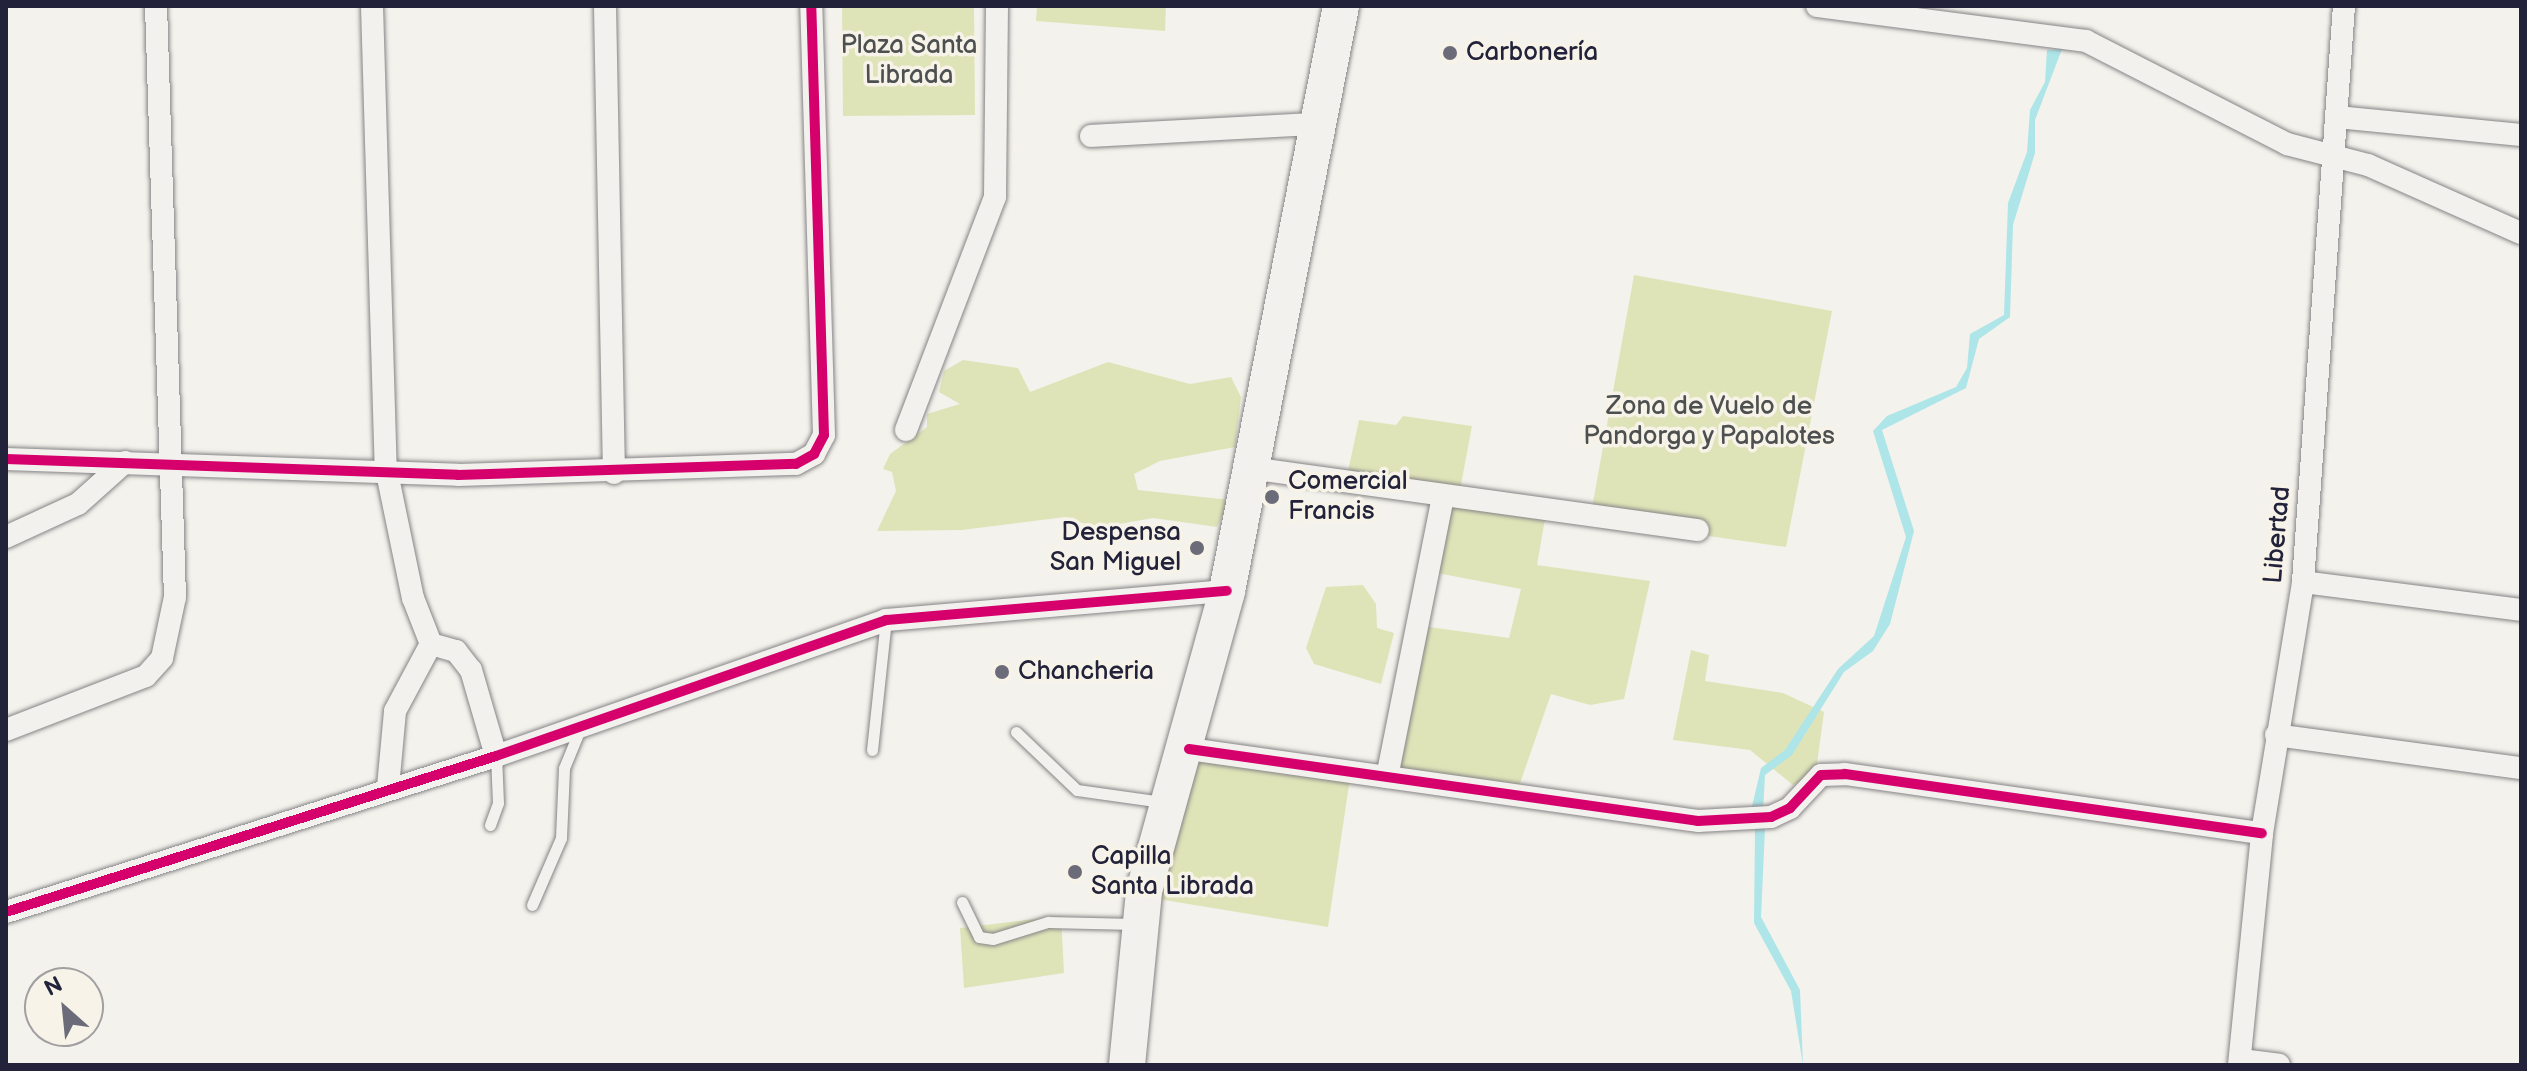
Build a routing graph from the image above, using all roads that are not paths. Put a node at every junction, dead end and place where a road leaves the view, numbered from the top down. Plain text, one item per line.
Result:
1 (156, 6) edge
2 (372, 6) edge
3 (605, 6) edge
4 (811, 6) edge
5 (997, 6) edge
6 (1341, 6) edge
7 (1817, 6) edge
8 (2344, 6) edge
9 (2337, 117) junction
10 (1316, 124) junction
11 (2521, 135) edge
12 (1091, 136) dead end
13 (2334, 158) junction
14 (2521, 233) edge
15 (906, 430) dead end
16 (6, 459) edge
17 (125, 462) junction
18 (173, 463) junction
19 (386, 468) junction
20 (1250, 468) junction
21 (614, 473) junction
22 (1443, 498) junction
23 (1698, 530) dead end
24 (6, 537) edge
25 (2303, 582) junction
26 (1227, 591) junction
27 (2521, 610) edge
28 (886, 620) junction
29 (431, 644) junction
30 (582, 725) junction
31 (6, 730) edge
32 (1016, 732) dead end
33 (2276, 735) junction
34 (1189, 749) junction
35 (872, 750) dead end
36 (496, 756) junction
37 (2521, 768) edge
38 (1387, 777) junction
39 (388, 787) junction
40 (1170, 803) junction
41 (490, 825) dead end
42 (2262, 833) junction
43 (962, 902) dead end
44 (532, 905) dead end
45 (6, 912) edge
46 (1140, 925) junction
47 (2240, 1062) edge
48 (1127, 1065) edge
49 (2279, 1065) edge

1 - 18 street
2 - 19 street
3 - 21 street
4 - 21 street
5 - 15 street
6 - 10 main road
7 - 13 street
8 - 9 street, Libertad
9 - 11 street
9 - 13 street, Libertad
10 - 12 street
10 - 20 main road
13 - 14 street
13 - 25 street, Libertad
16 - 17 street
17 - 18 street
17 - 24 street
18 - 19 street
18 - 31 street
19 - 21 street
19 - 29 street
20 - 22 street
20 - 26 main road
22 - 23 street
22 - 38 street
25 - 27 street
25 - 33 street, Libertad
26 - 28 street
26 - 34 main road
28 - 30 street
28 - 35 lane
29 - 36 street
29 - 39 street
30 - 36 street
30 - 44 lane
32 - 40 lane
33 - 37 street
33 - 42 street, Libertad
34 - 38 street
34 - 40 main road
36 - 39 street
36 - 41 lane
38 - 42 street
39 - 45 street
40 - 46 main road
42 - 47 street, Libertad
43 - 46 lane
46 - 48 main road
47 - 49 street

